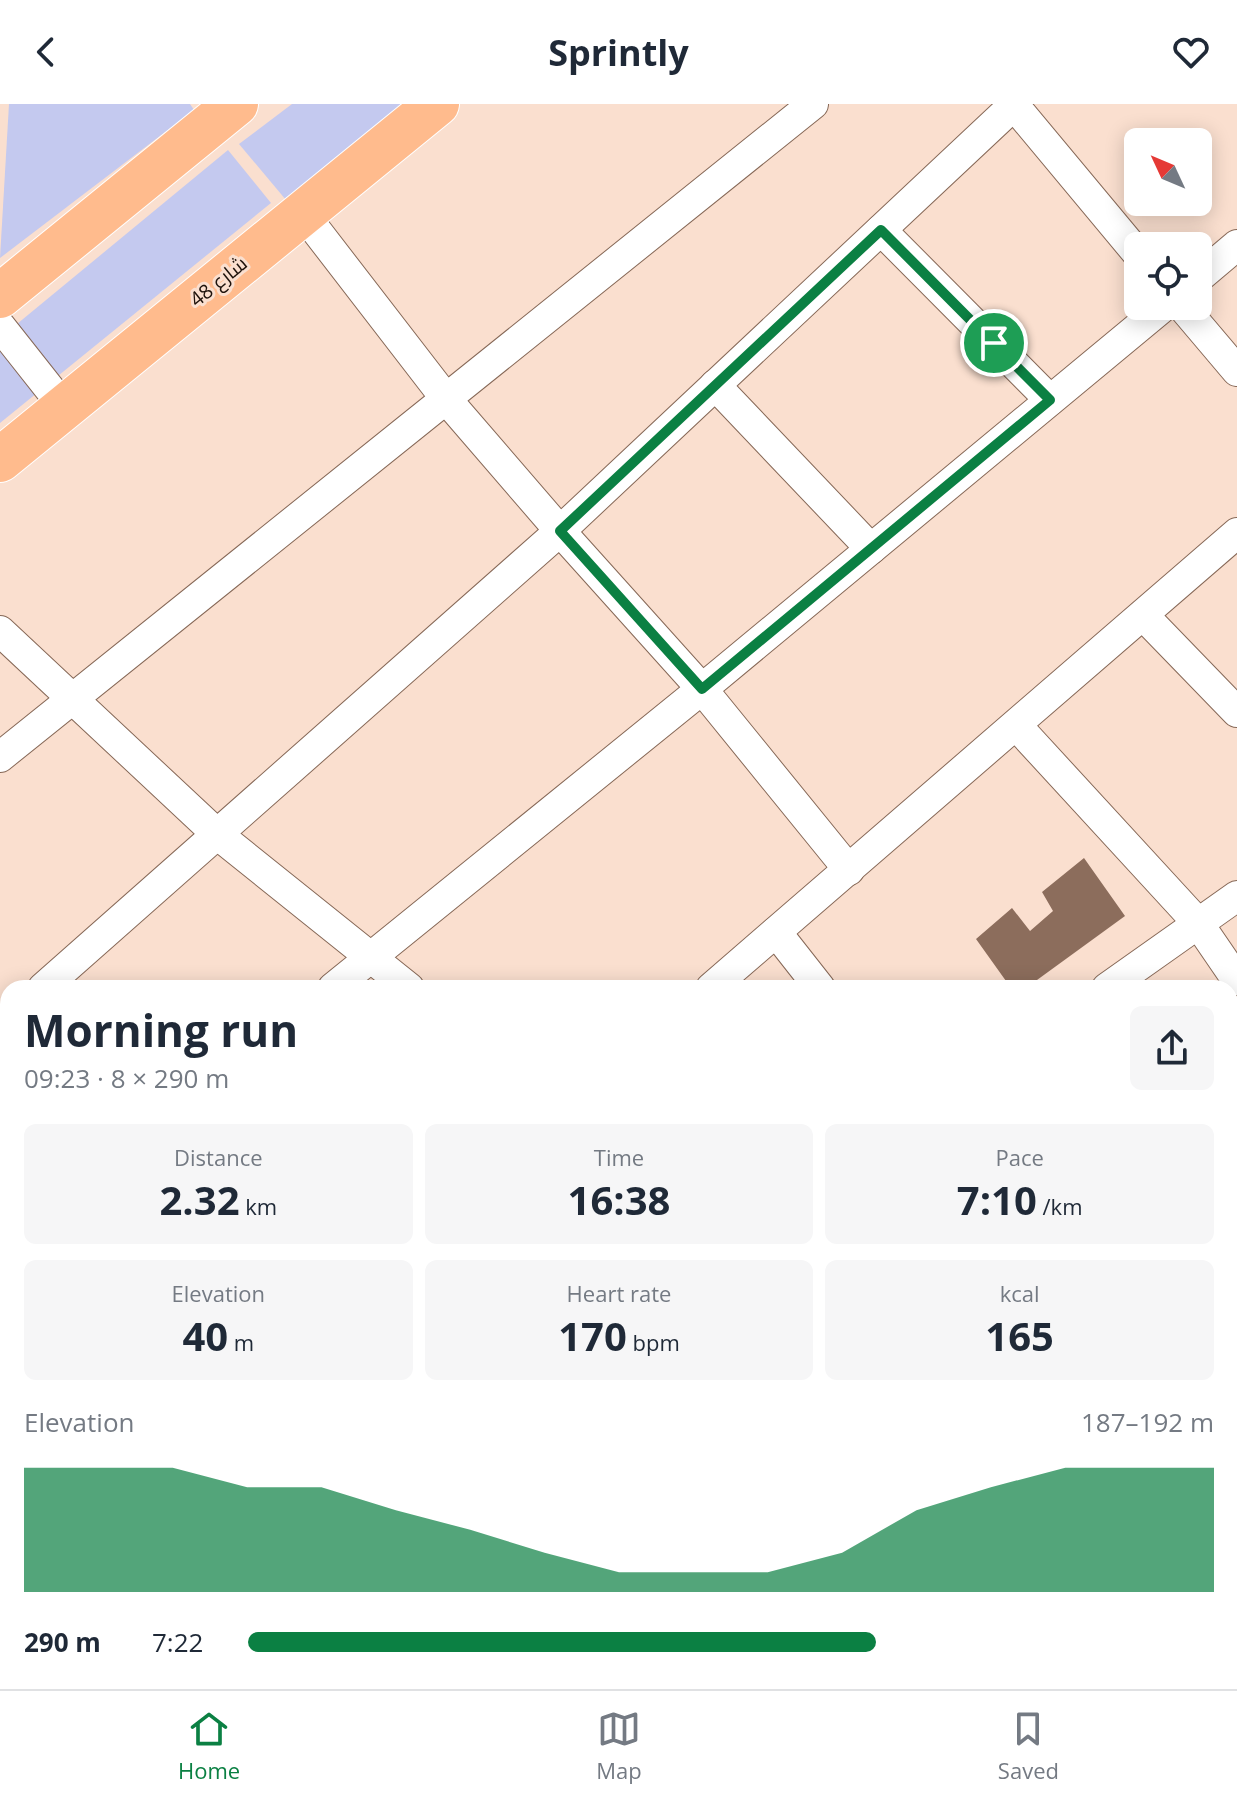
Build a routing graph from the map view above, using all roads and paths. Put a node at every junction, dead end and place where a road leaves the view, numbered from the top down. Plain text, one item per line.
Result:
1 (236, 104) edge
2 (437, 104) edge
3 (813, 104) edge
4 (1014, 104) edge
5 (302, 212) junction
6 (881, 230) junction
7 (1124, 237) edge
8 (1237, 245) edge
9 (1212, 266) edge
10 (0, 296) edge
11 (1147, 320) edge
12 (1194, 320) edge
13 (0, 326) edge
14 (1237, 371) edge
15 (715, 385) junction
16 (447, 400) junction
17 (1050, 400) junction
18 (64, 407) junction
19 (0, 460) edge
20 (560, 531) junction
21 (1237, 533) edge
22 (871, 549) junction
23 (1143, 615) junction
24 (0, 631) edge
25 (702, 689) junction
26 (71, 700) junction
27 (1237, 712) edge
28 (1016, 725) junction
29 (0, 757) edge
30 (217, 834) junction
31 (849, 870) junction
32 (1237, 896) edge
33 (1198, 923) junction
34 (776, 932) junction
35 (370, 957) junction
36 (52, 980) edge
37 (343, 980) edge
38 (399, 980) edge
39 (720, 980) edge
40 (814, 980) edge
41 (1118, 980) edge
42 (1237, 980) edge

1 - 10 main road
2 - 5 main road, 48 شارع
3 - 16 street
4 - 6 street
4 - 7 street
5 - 16 street
5 - 18 main road, 48 شارع
6 - 15 street
6 - 17 street
8 - 9 street
11 - 17 street
12 - 14 street
13 - 18 street
15 - 20 street
15 - 22 street
16 - 20 street
16 - 26 street
17 - 22 street
18 - 19 main road, 48 شارع
20 - 25 street
20 - 30 street
21 - 23 street
22 - 25 street
23 - 27 street
23 - 28 street
24 - 26 street
25 - 31 street
25 - 35 street
26 - 29 street
26 - 30 street
28 - 31 street
28 - 33 street
30 - 35 street
30 - 36 street
31 - 34 street
32 - 33 street
33 - 41 street
33 - 42 street
34 - 39 street
34 - 40 street
35 - 37 street
35 - 38 street

